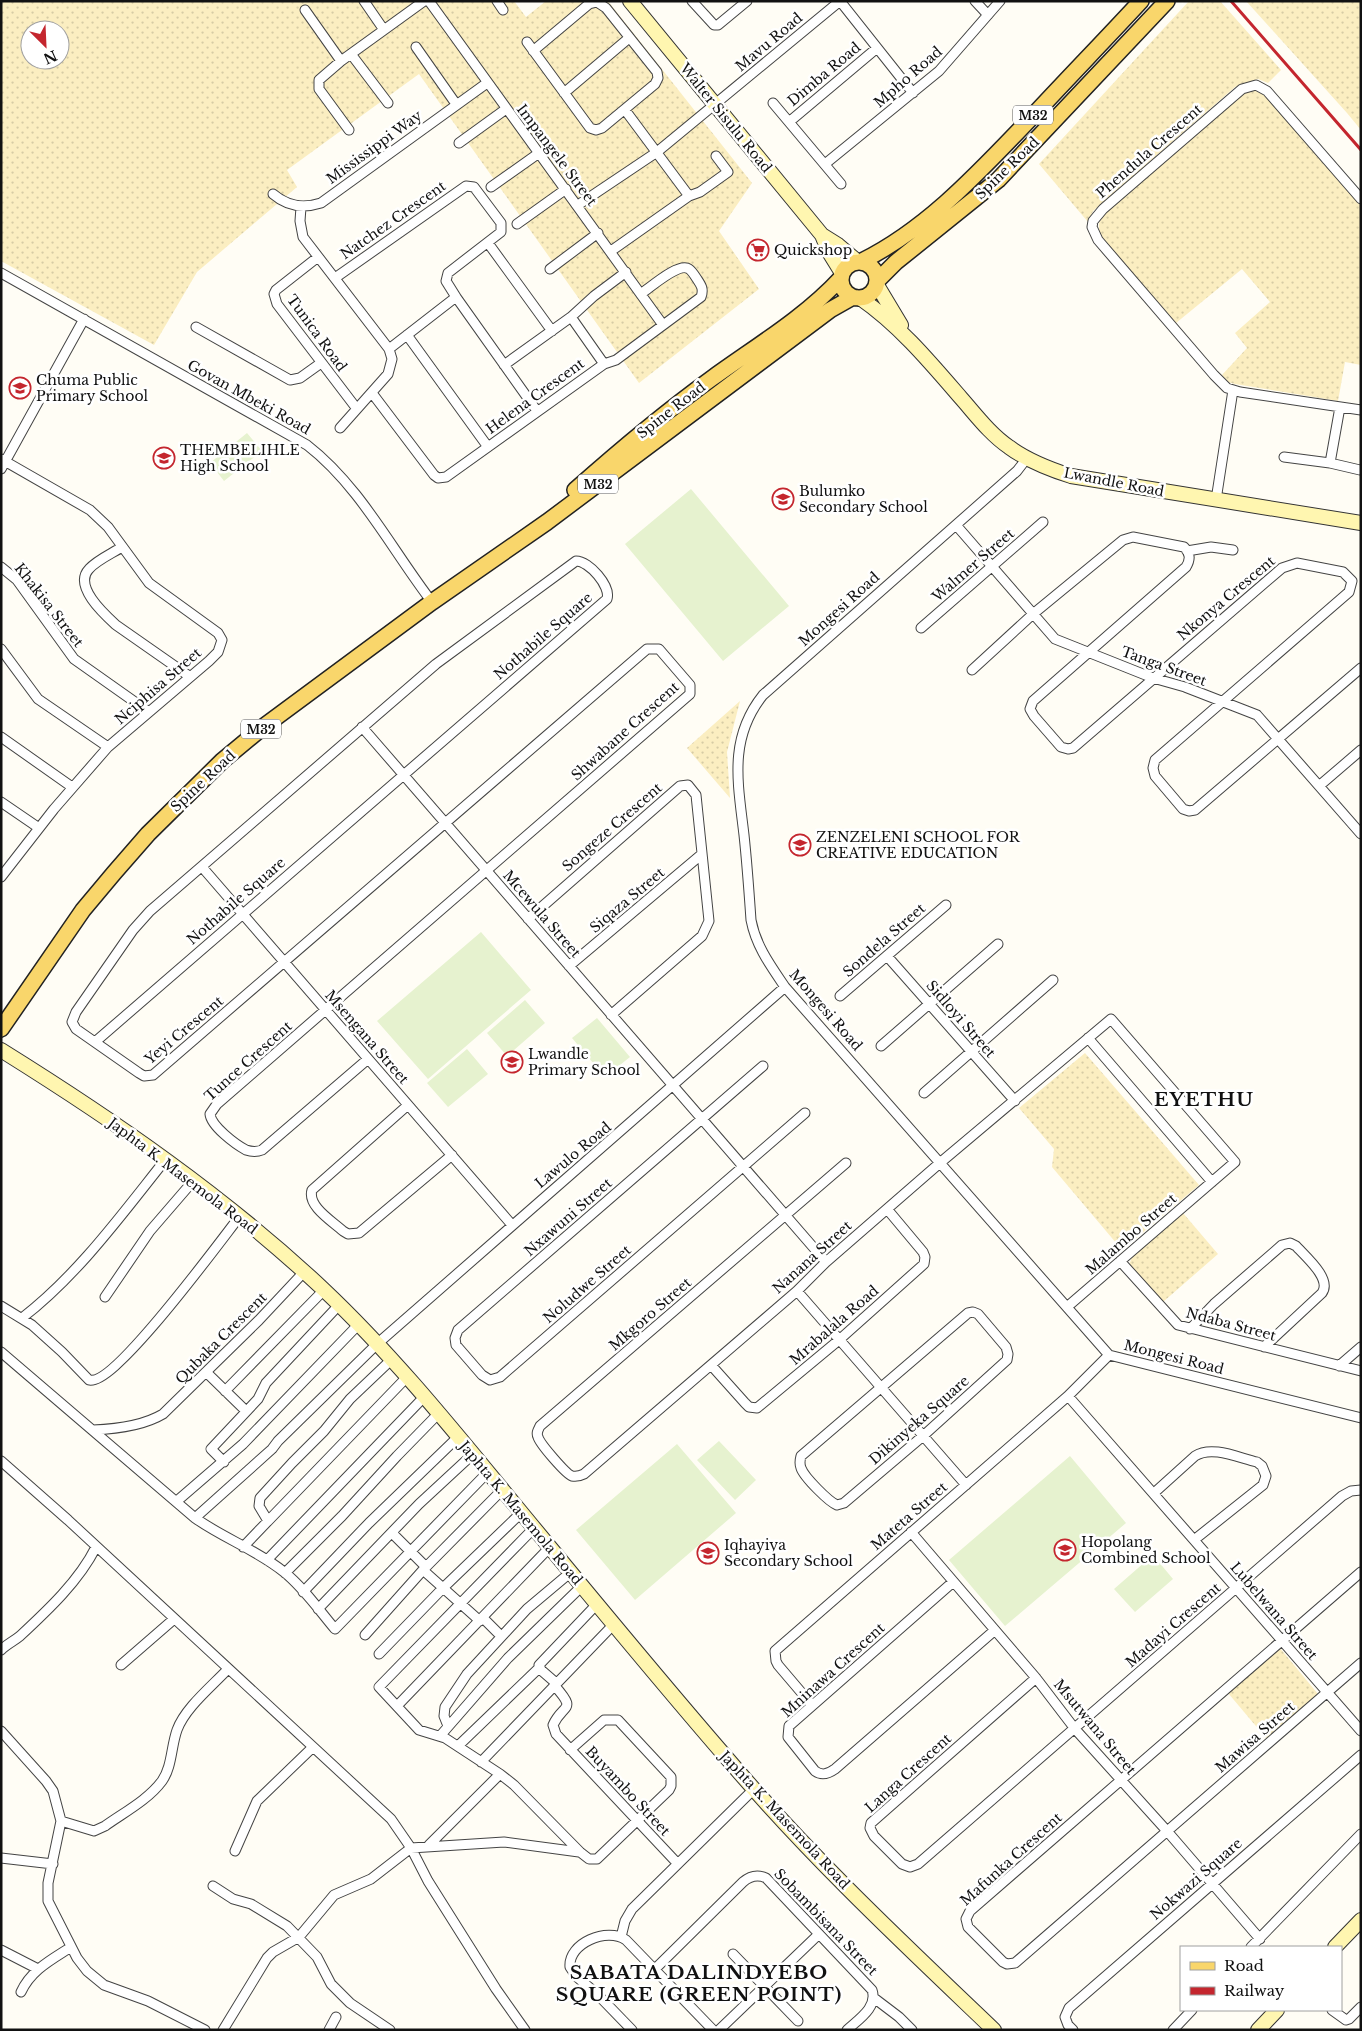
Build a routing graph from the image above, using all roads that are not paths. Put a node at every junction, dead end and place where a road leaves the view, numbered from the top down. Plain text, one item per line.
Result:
1 (364, 1) edge
2 (424, 1) edge
3 (429, 1) edge
4 (497, 1) edge
5 (630, 1) edge
6 (692, 1) edge
7 (747, 1) edge
8 (840, 1) edge
9 (975, 1) edge
10 (1000, 1) edge
11 (1141, 1) edge
12 (1167, 1) edge
13 (305, 10) dead end
14 (503, 10) dead end
15 (988, 15) junction
16 (384, 30) junction
17 (630, 38) junction
18 (527, 42) dead end
19 (416, 47) dead end
20 (877, 48) junction
21 (533, 50) junction
22 (351, 54) junction
23 (341, 60) junction
24 (486, 83) junction
25 (564, 93) junction
26 (913, 93) junction
27 (388, 103) dead end
28 (773, 103) dead end
29 (456, 104) junction
30 (715, 105) junction
31 (506, 109) junction
32 (625, 110) junction
33 (788, 122) junction
34 (349, 130) dead end
35 (459, 143) dead end
36 (657, 152) junction
37 (540, 153) junction
38 (716, 156) dead end
39 (825, 164) junction
40 (841, 184) dead end
41 (491, 187) dead end
42 (566, 189) junction
43 (273, 194) dead end
44 (688, 196) junction
45 (1361, 199) edge
46 (578, 205) junction
47 (301, 207) junction
48 (517, 224) dead end
49 (598, 233) junction
50 (822, 235) junction
51 (488, 243) junction
52 (611, 251) junction
53 (318, 257) junction
54 (859, 261) junction
55 (550, 269) dead end
56 (626, 272) junction
57 (1, 273) edge
58 (841, 276) junction
59 (335, 278) junction
60 (877, 283) junction
61 (642, 293) junction
62 (456, 297) junction
63 (856, 298) junction
64 (570, 317) junction
65 (84, 320) junction
66 (663, 325) junction
67 (196, 327) dead end
68 (552, 330) junction
69 (406, 335) junction
70 (915, 346) junction
71 (389, 349) junction
72 (321, 363) junction
73 (604, 364) junction
74 (504, 365) junction
75 (1233, 390) junction
76 (372, 393) junction
77 (1340, 407) junction
78 (357, 409) junction
79 (1361, 410) edge
80 (537, 411) junction
81 (340, 428) dead end
82 (488, 447) junction
83 (1284, 457) dead end
84 (1026, 458) junction
85 (3, 463) edge
86 (1330, 463) junction
87 (1360, 470) edge
88 (1216, 500) junction
89 (1043, 522) dead end
90 (1361, 523) edge
91 (956, 525) junction
92 (122, 547) junction
93 (505, 550) junction
94 (1233, 550) dead end
95 (1187, 551) junction
96 (992, 566) junction
97 (1, 567) edge
98 (432, 602) junction
99 (1033, 614) junction
100 (922, 628) dead end
101 (1, 649) edge
102 (1088, 652) junction
103 (1361, 668) edge
104 (972, 670) dead end
105 (189, 676) junction
106 (1154, 678) junction
107 (1223, 703) junction
108 (149, 712) junction
109 (362, 728) junction
110 (1, 737) edge
111 (1279, 739) junction
112 (108, 747) junction
113 (1361, 750) edge
114 (404, 775) junction
115 (1319, 786) junction
116 (72, 787) junction
117 (1, 802) edge
118 (446, 823) junction
119 (39, 828) junction
120 (1361, 834) edge
121 (702, 854) junction
122 (202, 866) junction
123 (4, 867) edge
124 (487, 871) junction
125 (1, 877) edge
126 (946, 906) dead end
127 (243, 913) junction
128 (528, 919) junction
129 (998, 944) dead end
130 (887, 956) junction
131 (285, 962) junction
132 (569, 966) junction
133 (1053, 980) dead end
134 (785, 986) junction
135 (840, 996) dead end
136 (929, 1004) junction
137 (326, 1010) junction
138 (612, 1015) junction
139 (1111, 1019) joint
140 (1, 1029) edge
141 (1088, 1038) junction
142 (95, 1042) junction
143 (881, 1046) dead end
144 (1, 1050) edge
145 (971, 1051) junction
146 (368, 1059) junction
147 (763, 1066) dead end
148 (674, 1086) junction
149 (924, 1093) dead end
150 (1015, 1100) junction
151 (408, 1105) junction
152 (805, 1113) dead end
153 (702, 1119) junction
154 (452, 1155) junction
155 (166, 1159) junction
156 (941, 1162) junction
157 (846, 1163) dead end
158 (743, 1167) junction
159 (194, 1180) junction
160 (1212, 1182) junction
161 (887, 1209) junction
162 (240, 1216) junction
163 (785, 1216) junction
164 (512, 1225) junction
165 (1120, 1261) junction
166 (826, 1262) junction
167 (304, 1272) junction
168 (324, 1290) junction
169 (796, 1291) junction
170 (104, 1297) dead end
171 (339, 1305) junction
172 (1, 1306) edge
173 (1067, 1307) junction
174 (22, 1318) junction
175 (358, 1325) junction
176 (1190, 1329) junction
177 (455, 1338) joint
178 (839, 1340) junction
179 (377, 1344) junction
180 (1264, 1347) junction
181 (1361, 1347) edge
182 (1, 1352) edge
183 (1109, 1355) junction
184 (391, 1360) junction
185 (711, 1365) junction
186 (1339, 1366) junction
187 (1361, 1371) edge
188 (206, 1372) junction
189 (407, 1377) junction
190 (881, 1388) junction
191 (225, 1391) junction
192 (1068, 1396) junction
193 (424, 1397) junction
194 (246, 1411) junction
195 (438, 1414) junction
196 (1361, 1418) edge
197 (93, 1430) junction
198 (537, 1436) joint
199 (923, 1436) junction
200 (458, 1437) junction
201 (473, 1454) junction
202 (1, 1461) edge
203 (224, 1462) junction
204 (488, 1472) junction
205 (966, 1485) junction
206 (502, 1490) junction
207 (1361, 1490) edge
208 (1154, 1493) junction
209 (177, 1501) junction
210 (522, 1513) junction
211 (195, 1518) junction
212 (268, 1521) junction
213 (534, 1528) junction
214 (911, 1532) junction
215 (392, 1534) junction
216 (1194, 1540) junction
217 (96, 1547) junction
218 (243, 1547) junction
219 (550, 1547) junction
220 (410, 1551) junction
221 (267, 1560) junction
222 (424, 1569) junction
223 (571, 1572) junction
224 (1361, 1572) edge
225 (286, 1573) junction
226 (953, 1582) junction
227 (582, 1586) junction
228 (443, 1588) junction
229 (1237, 1589) junction
230 (303, 1592) junction
231 (460, 1604) junction
232 (597, 1604) junction
233 (318, 1608) junction
234 (174, 1619) junction
235 (481, 1619) junction
236 (614, 1624) junction
237 (995, 1630) junction
238 (365, 1635) dead end
239 (501, 1636) junction
240 (1281, 1640) junction
241 (1, 1650) edge
242 (379, 1654) dead end
243 (1361, 1663) edge
244 (121, 1665) dead end
245 (539, 1668) junction
246 (228, 1669) junction
247 (1036, 1678) junction
248 (555, 1684) junction
249 (1327, 1692) junction
250 (812, 1705) junction
251 (397, 1706) junction
252 (448, 1726) junction
253 (1075, 1729) junction
254 (1, 1731) edge
255 (1361, 1731) edge
256 (440, 1736) junction
257 (458, 1746) junction
258 (313, 1747) junction
259 (570, 1750) junction
260 (1361, 1755) edge
261 (482, 1762) junction
262 (500, 1774) junction
263 (1120, 1780) junction
264 (754, 1790) junction
265 (61, 1821) junction
266 (637, 1821) junction
267 (1167, 1831) junction
268 (1361, 1834) edge
269 (429, 1845) junction
270 (411, 1848) junction
271 (235, 1851) dead end
272 (580, 1852) junction
273 (1, 1858) edge
274 (53, 1864) junction
275 (678, 1864) junction
276 (1212, 1883) junction
277 (213, 1886) dead end
278 (1361, 1920) edge
279 (819, 1934) junction
280 (299, 1937) junction
281 (621, 1937) junction
282 (1260, 1939) junction
283 (1252, 1946) edge
284 (1336, 1946) edge
285 (71, 1947) junction
286 (1, 1950) edge
287 (734, 1954) dead end
288 (655, 1969) junction
289 (38, 1970) junction
290 (764, 1986) junction
291 (21, 1992) dead end
292 (874, 1998) junction
293 (1361, 2007) edge
294 (1191, 2011) edge
295 (1276, 2011) edge
296 (1333, 2011) edge
297 (336, 2017) dead end
298 (798, 2021) dead end
299 (205, 2030) edge
300 (223, 2030) edge
301 (329, 2030) edge
302 (390, 2030) edge
303 (525, 2030) edge
304 (632, 2030) edge
305 (713, 2030) edge
306 (719, 2030) edge
307 (847, 2030) edge
308 (912, 2030) edge
309 (994, 2030) edge
310 (1073, 2030) edge
311 (1173, 2030) edge
312 (1258, 2030) edge

1 - 16 street
2 - 16 street
3 - 24 street, Impangele Street
4 - 14 street
5 - 30 main road, Walter Sisulu Road
6 - 7 street
8 - 20 street
8 - 30 street, Mavu Road
9 - 15 street
10 - 15 street, Mpho Road
11 - 54 main road, Spine Road / M32
12 - 60 main road, Spine Road / M32
13 - 23 street
15 - 26 street, Mpho Road
16 - 22 street
17 - 21 street
17 - 25 street
17 - 32 street
18 - 21 street
19 - 29 street
20 - 26 street
20 - 33 street, Dimba Road
21 - 25 street
22 - 23 street
22 - 27 street
23 - 34 street
24 - 29 street, Mississippi Way
24 - 31 street, Impangele Street
25 - 32 street
26 - 39 street, Mpho Road
28 - 33 street
29 - 47 street, Mississippi Way
30 - 36 street, Mavu Road
30 - 50 main road, Walter Sisulu Road
31 - 35 street
31 - 37 street, Impangele Street
32 - 36 street
33 - 39 street
36 - 44 street
36 - 46 street, Mavu Road
37 - 41 street
37 - 42 street, Impangele Street
38 - 44 street
39 - 40 street
42 - 46 street, Impangele Street
42 - 48 street
43 - 47 street
44 - 52 street
45 - 75 street, Phendula Crescent
46 - 49 street, Impangele Street
47 - 53 street
49 - 52 street, Impangele Street
49 - 55 street
50 - 54 main road, Walter Sisulu Road
50 - 58 main road, Walter Sisulu Road
51 - 59 street, Natchez Crescent
51 - 62 street, Natchez Crescent
51 - 68 street
52 - 56 street, Impangele Street
53 - 59 street
53 - 72 street, Tunica Road
54 - 58 main road, Spine Road / M32
54 - 60 main road
56 - 61 street, Impangele Street
56 - 64 street
57 - 65 street, Govan Mbeki Road
58 - 63 main road
58 - 93 main road, Spine Road / M32
59 - 71 street
60 - 63 main road, Spine Road / M32
60 - 70 main road, Lwandle Road
61 - 66 street, Impangele Street
61 - 66 street
62 - 69 street
62 - 74 street, Natchez Crescent
63 - 70 main road, Lwandle Road
63 - 93 main road, Spine Road / M32
64 - 68 street
64 - 73 street, Helena Crescent
65 - 85 street
65 - 98 street, Govan Mbeki Road
66 - 73 street
67 - 72 street
68 - 74 street
69 - 71 street
69 - 82 street
70 - 84 main road, Lwandle Road
71 - 76 street
72 - 78 street, Tunica Road
73 - 80 street, Helena Crescent
74 - 80 street, Natchez Crescent
75 - 77 street, Phendula Crescent
75 - 88 street
76 - 78 street
76 - 82 street, Helena Crescent
77 - 79 street, Phendula Crescent
77 - 86 street
78 - 81 street
80 - 82 street, Helena Crescent
83 - 86 street
84 - 88 main road, Lwandle Road
84 - 91 street, Mongesi Road
85 - 92 street, Nciphisa Street
86 - 87 street
88 - 90 main road, Lwandle Road
89 - 96 street, Walmer Street
91 - 96 street, Tanga Street
91 - 134 street, Mongesi Road
92 - 105 street, Nciphisa Street
92 - 105 street
93 - 98 main road, Spine Road / M32
94 - 95 street
95 - 99 street
95 - 102 street
96 - 99 street, Tanga Street
96 - 100 street, Walmer Street
97 - 108 street, Khakisa Street
98 - 140 main road, Spine Road / M32
99 - 102 street, Tanga Street
99 - 104 street
101 - 112 street
102 - 106 street, Tanga Street
102 - 106 street
103 - 111 street
105 - 108 street, Nciphisa Street
106 - 107 street, Tanga Street
106 - 107 street, Nkonya Crescent
107 - 111 street, Tanga Street
107 - 111 street
108 - 112 street, Nciphisa Street
109 - 114 street, Mcewula Street
109 - 114 street, Nothabile Square
109 - 122 street, Nothabile Square
110 - 116 street
111 - 115 street, Tanga Street
112 - 116 street, Nciphisa Street
113 - 115 street
114 - 118 street, Mcewula Street
114 - 127 street, Nothabile Square
115 - 120 street, Tanga Street
116 - 119 street, Nciphisa Street
117 - 119 street
118 - 124 street, Mcewula Street
118 - 124 street, Shwabane Crescent
118 - 131 street, Shwabane Crescent
119 - 123 street, Nciphisa Street
121 - 128 street, Songeze Crescent
121 - 132 street, Siqaza Street
121 - 138 street, Songeze Crescent
122 - 127 street, Msengana Street
122 - 142 street, Nothabile Square
123 - 125 street, Nciphisa Street
124 - 128 street, Mcewula Street
124 - 137 street, Shwabane Crescent
126 - 130 street, Sondela Street
127 - 131 street, Msengana Street
127 - 142 street, Nothabile Square
128 - 132 street, Mcewula Street
129 - 136 street
130 - 135 street, Sondela Street
130 - 136 street, Sidloyi Street
131 - 137 street, Msengana Street
131 - 142 street, Yeyi Crescent
132 - 138 street, Mcewula Street
133 - 145 street
134 - 148 street, Lawulo Road
134 - 156 street, Mongesi Road
136 - 143 street
136 - 145 street, Sidloyi Street
137 - 146 street, Msengana Street
137 - 146 street, Tunce Crescent
138 - 148 street, Mcewula Street
139 - 141 street, Nanana Street
139 - 160 street, Malambo Street
141 - 150 street, Nanana Street
141 - 160 street
144 - 155 main road, Japhta K. Masemola Road
145 - 149 street
145 - 150 street, Sidloyi Street
146 - 151 street, Msengana Street
147 - 153 street
148 - 153 street, Mcewula Street
148 - 164 street, Lawulo Road
150 - 156 street, Nanana Street
151 - 154 street, Msengana Street
151 - 154 street
152 - 158 street
153 - 158 street, Mcewula Street
153 - 177 street, Nxawuni Street
154 - 164 street, Msengana Street
155 - 159 main road, Japhta K. Masemola Road
155 - 174 street
156 - 161 street, Nanana Street
156 - 173 street, Mongesi Road
157 - 163 street
158 - 163 street, Mcewula Street
158 - 177 street, Noludwe Street
159 - 162 main road, Japhta K. Masemola Road
159 - 170 street
160 - 165 street, Malambo Street
161 - 166 street, Nanana Street
161 - 178 street, Mrabalala Road
162 - 167 main road, Japhta K. Masemola Road
162 - 174 street
163 - 166 street, Mcewula Street
163 - 198 street, Mkgoro Street
164 - 179 street, Lawulo Road
165 - 173 street, Malambo Street
165 - 176 street, Ndaba Street
166 - 169 street, Nanana Street
167 - 168 main road, Japhta K. Masemola Road
167 - 188 street, Qubaka Crescent
168 - 171 main road, Japhta K. Masemola Road
168 - 191 street
169 - 178 street
169 - 185 street, Nanana Street
171 - 175 main road, Japhta K. Masemola Road
171 - 194 street
172 - 174 street
173 - 183 street, Mongesi Road
175 - 179 main road, Japhta K. Masemola Road
175 - 203 street
176 - 180 street, Ndaba Street
176 - 180 street
178 - 185 street, Mrabalala Road
178 - 190 street
179 - 184 main road, Japhta K. Masemola Road
179 - 211 street, Lawulo Road
180 - 186 street, Ndaba Street
181 - 186 street
182 - 197 street
183 - 192 street, Mateta Street
183 - 196 street, Mongesi Road
184 - 189 main road, Japhta K. Masemola Road
184 - 212 street
185 - 198 street, Nanana Street
186 - 187 street, Ndaba Street
188 - 191 street
188 - 197 street, Qubaka Crescent
189 - 193 main road, Japhta K. Masemola Road
189 - 212 street
190 - 199 street
190 - 199 street, Dikinyeka Square
190 - 199 street, Dikinyeka Square
191 - 194 street
192 - 205 street, Mateta Street
192 - 208 street, Lubelwana Street
193 - 195 main road, Japhta K. Masemola Road
193 - 221 street
194 - 203 street
195 - 200 main road, Japhta K. Masemola Road
195 - 225 street
197 - 209 street
199 - 205 street
200 - 201 main road, Japhta K. Masemola Road
200 - 230 street
201 - 204 main road, Japhta K. Masemola Road
201 - 215 street
202 - 217 street
203 - 209 street
204 - 206 main road, Japhta K. Masemola Road
204 - 220 street
205 - 214 street, Mateta Street
206 - 210 main road, Japhta K. Masemola Road
206 - 222 street
207 - 229 street, Madayi Crescent
208 - 216 street, Lubelwana Street
208 - 216 street
209 - 211 street
210 - 213 main road, Japhta K. Masemola Road
210 - 228 street
211 - 218 street
212 - 218 street
213 - 219 main road, Japhta K. Masemola Road
213 - 231 street
214 - 226 street, Msutwana Street
214 - 250 street, Mateta Street
215 - 220 street
215 - 233 street
216 - 229 street, Lubelwana Street
217 - 234 street
217 - 241 street
218 - 221 street
219 - 223 main road, Japhta K. Masemola Road
219 - 235 street
220 - 222 street
220 - 233 street
221 - 225 street
222 - 228 street
222 - 238 street
223 - 227 main road, Japhta K. Masemola Road
223 - 239 street
224 - 240 street
225 - 230 street
226 - 237 street, Msutwana Street
226 - 250 street, Mninawa Crescent
227 - 232 main road, Japhta K. Masemola Road
227 - 252 street
228 - 231 street
228 - 242 street
229 - 240 street, Lubelwana Street
229 - 253 street, Madayi Crescent
230 - 233 street
231 - 235 street
231 - 251 street
232 - 236 main road, Japhta K. Masemola Road
232 - 245 street
234 - 244 street
234 - 246 street
235 - 239 street
235 - 251 street
236 - 248 street
236 - 264 main road, Japhta K. Masemola Road
237 - 247 street, Msutwana Street
237 - 250 street, Mninawa Crescent
239 - 252 street
240 - 249 street, Lubelwana Street
240 - 263 street
243 - 249 street, Mawisa Street
245 - 248 street
245 - 257 street
246 - 258 street
246 - 265 street
247 - 253 street, Msutwana Street
247 - 253 street, Langa Crescent
248 - 259 street, Buyambo Street
248 - 261 street
249 - 255 street, Lubelwana Street
249 - 267 street, Mawisa Street
251 - 256 street
252 - 256 street
253 - 263 street, Msutwana Street
254 - 265 street
256 - 257 street
257 - 261 street
258 - 270 street
258 - 271 street
259 - 266 street, Buyambo Street
259 - 266 street
260 - 276 street, Nokwazi Square
261 - 262 street
262 - 269 street
262 - 272 street
263 - 267 street, Msutwana Street
263 - 267 street, Mafunka Crescent
264 - 275 street
264 - 309 main road, Japhta K. Masemola Road
265 - 274 street
266 - 272 street
266 - 275 street, Buyambo Street
267 - 276 street, Msutwana Street
268 - 282 street
269 - 270 street
269 - 272 street
270 - 280 street
270 - 303 street
273 - 274 street
274 - 285 street
275 - 281 street
276 - 282 street, Msutwana Street
276 - 310 street, Nokwazi Square
277 - 280 street
278 - 284 main road
279 - 288 street, Sobambisana Street
279 - 290 street
279 - 292 street, Sobambisana Street
280 - 300 street
280 - 302 street
281 - 288 street
281 - 304 street
282 - 283 street
285 - 289 street
285 - 299 street
286 - 289 street
287 - 290 street
288 - 305 street
289 - 291 street
290 - 298 street
290 - 306 street
292 - 307 street, Sobambisana Street
292 - 308 street
293 - 296 street
294 - 311 street
295 - 312 main road
297 - 301 street

